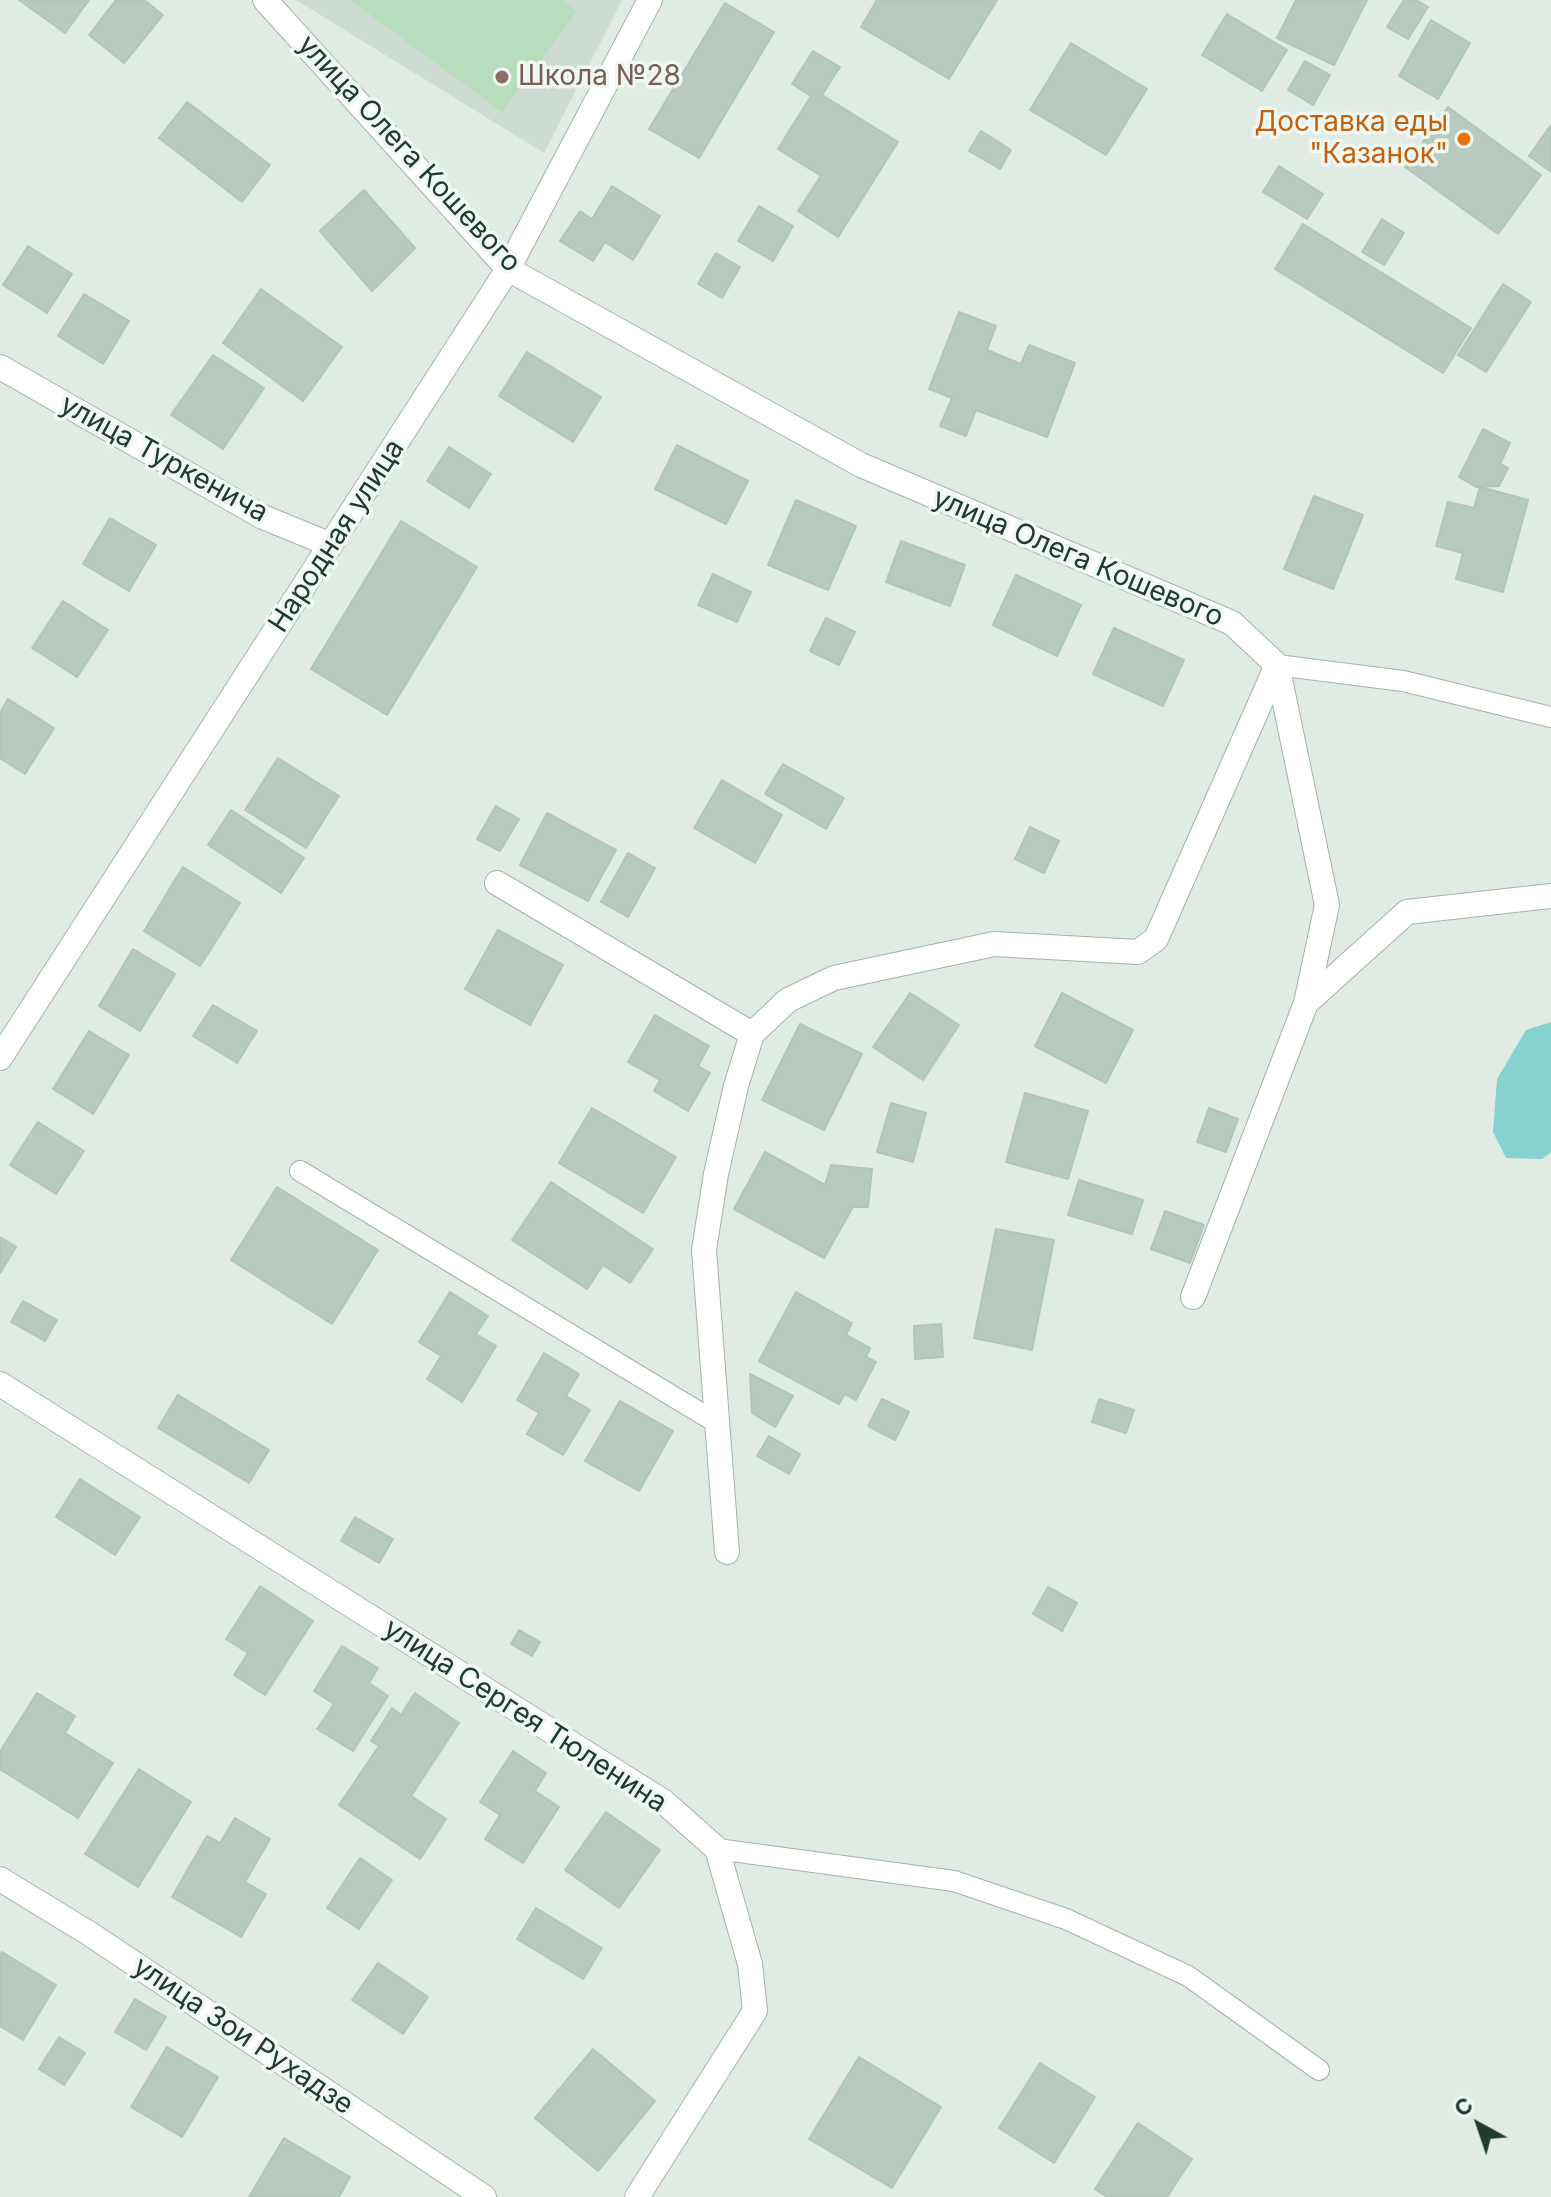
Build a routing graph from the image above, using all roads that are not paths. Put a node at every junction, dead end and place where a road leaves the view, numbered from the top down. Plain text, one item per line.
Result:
1 (265, 0) edge
2 (650, 0) edge
3 (508, 269) junction
4 (0, 367) edge
5 (331, 545) junction
6 (1277, 665) junction
7 (1551, 717) edge
8 (497, 883) dead end
9 (1551, 896) edge
10 (1306, 1003) junction
11 (752, 1034) junction
12 (0, 1058) edge
13 (300, 1171) dead end
14 (1193, 1297) dead end
15 (0, 1384) edge
16 (717, 1423) junction
17 (727, 1552) dead end
18 (717, 1849) junction
19 (0, 1879) edge
20 (1319, 2070) dead end
21 (484, 2197) edge
22 (637, 2197) edge

1 - 3 street, улица Олега Кошевого
2 - 3 street, Народная улица
3 - 5 street, Народная улица
3 - 6 street, улица Олега Кошевого
4 - 5 street, улица Туркенича
5 - 12 street, Народная улица
6 - 7 lane
6 - 10 street
6 - 11 street
8 - 11 street
9 - 10 street
10 - 14 street
11 - 16 street
13 - 16 lane
15 - 18 street, улица Сергея Тюленина
16 - 17 street
18 - 20 lane
18 - 22 street
19 - 21 street, улица Зои Рухадзе

